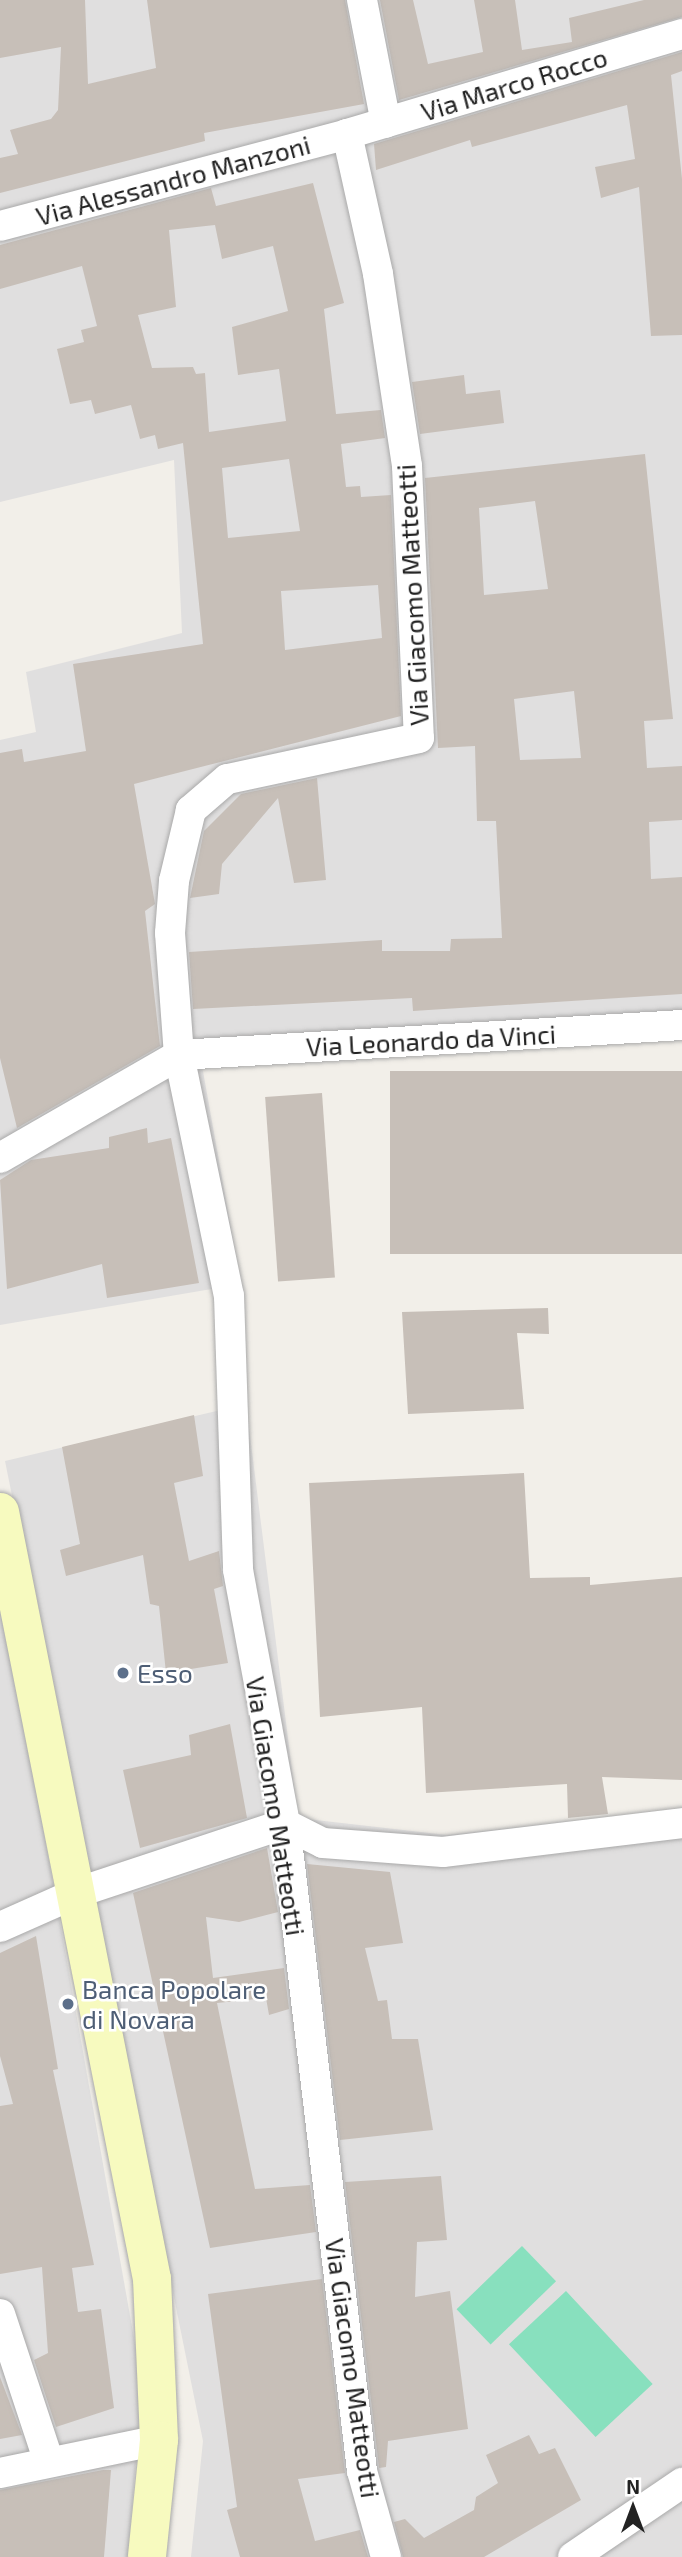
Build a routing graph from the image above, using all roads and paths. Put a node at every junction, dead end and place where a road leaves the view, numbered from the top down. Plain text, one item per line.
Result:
1 (362, 0) edge
2 (682, 34) edge
3 (386, 123) junction
4 (347, 134) junction
5 (0, 226) edge
6 (682, 1025) edge
7 (179, 1055) junction
8 (0, 1158) edge
9 (0, 1512) edge
10 (682, 1823) edge
11 (285, 1824) junction
12 (79, 1892) junction
13 (0, 1927) edge
14 (0, 2314) edge
15 (159, 2440) junction
16 (48, 2459) junction
17 (0, 2473) edge
18 (682, 2483) edge
19 (147, 2557) edge
20 (386, 2557) edge
21 (573, 2557) edge

1 - 3 street
2 - 3 street, Via Marco Rocco
3 - 4 street, Via Marco Rocco
4 - 5 street, Via Alessandro Manzoni
4 - 7 street, Via Giacomo Matteotti
6 - 7 street, Via Leonardo da Vinci
7 - 8 street
7 - 11 street, Via Giacomo Matteotti
9 - 12 main road
10 - 11 street
11 - 12 street
11 - 20 street, Via Giacomo Matteotti
12 - 13 street
12 - 15 main road
14 - 16 street
15 - 16 street
15 - 19 main road
16 - 17 street
18 - 21 street

